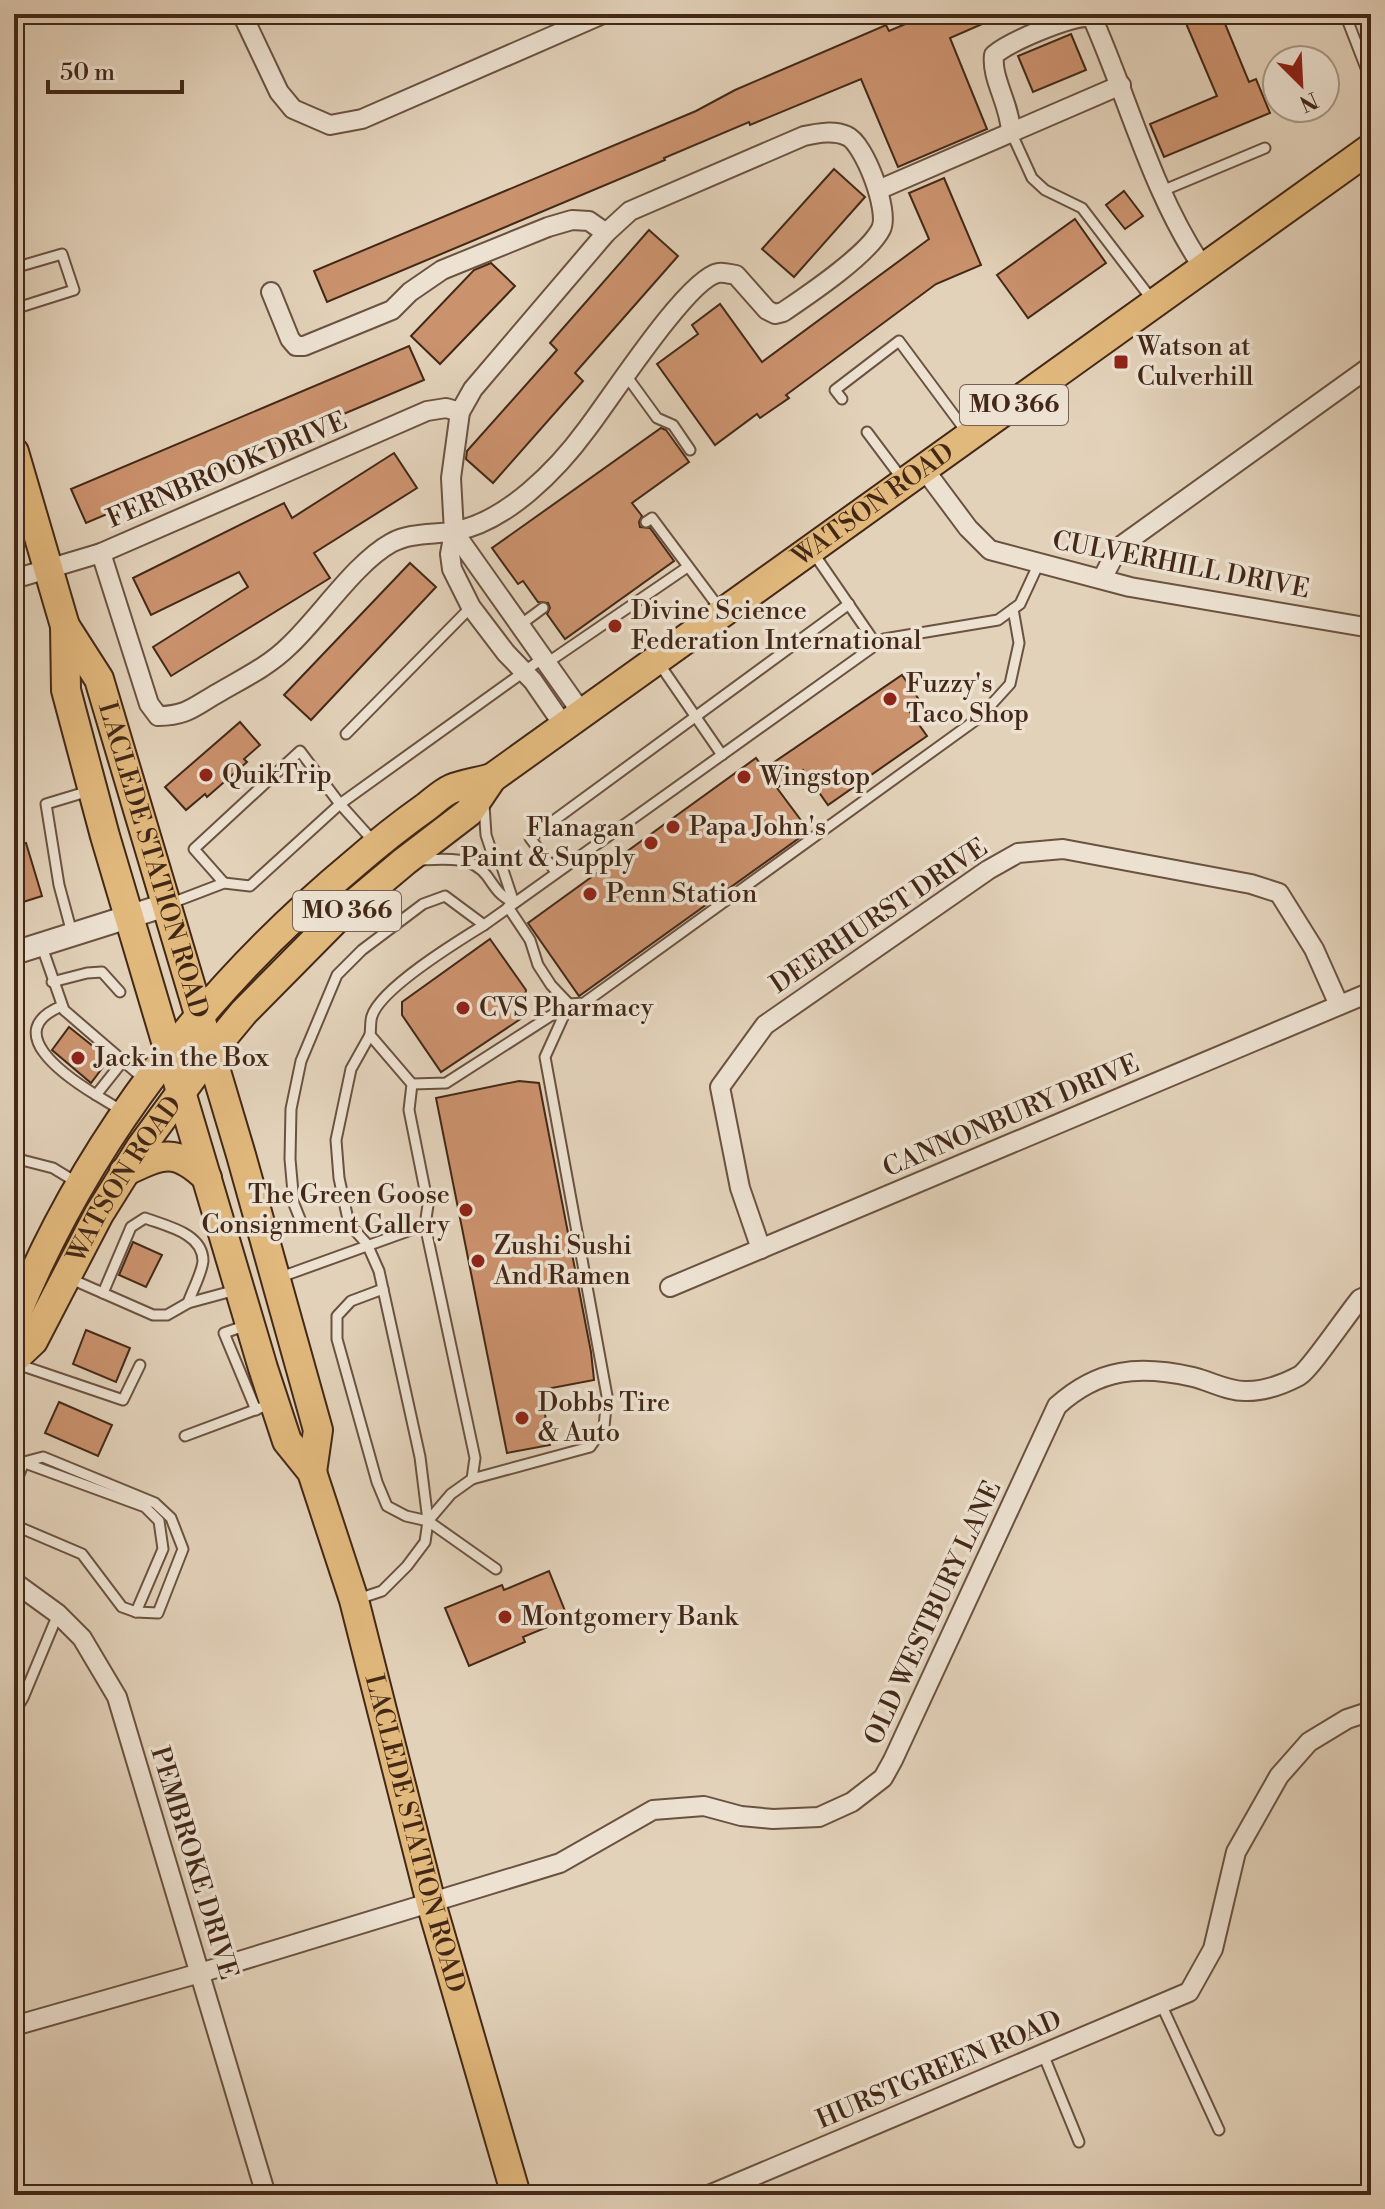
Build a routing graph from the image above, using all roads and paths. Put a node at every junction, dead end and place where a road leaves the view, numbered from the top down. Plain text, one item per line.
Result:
1 (242, 14) edge
2 (603, 14) edge
3 (1345, 14) edge
4 (1371, 81) edge
5 (1121, 85) junction
6 (1011, 132) junction
7 (1265, 148) dead end
8 (1371, 148) edge
9 (878, 190) junction
10 (1162, 191) junction
11 (606, 233) junction
12 (14, 268) edge
13 (1204, 269) junction
14 (271, 292) dead end
15 (1155, 304) junction
16 (14, 309) edge
17 (1371, 366) edge
18 (625, 374) junction
19 (842, 399) dead end
20 (460, 412) junction
21 (867, 432) dead end
22 (970, 437) junction
23 (690, 450) dead end
24 (14, 452) edge
25 (915, 476) junction
26 (646, 522) dead end
27 (454, 532) junction
28 (811, 551) junction
29 (101, 553) junction
30 (1039, 563) junction
31 (686, 568) junction
32 (49, 570) junction
33 (14, 579) edge
34 (1102, 579) junction
35 (849, 604) junction
36 (471, 607) junction
37 (543, 608) dead end
38 (1013, 609) junction
39 (723, 613) junction
40 (520, 625) junction
41 (65, 626) junction
42 (1371, 628) edge
43 (876, 644) junction
44 (656, 660) junction
45 (545, 661) junction
46 (523, 672) junction
47 (695, 716) junction
48 (573, 720) junction
49 (346, 734) dead end
50 (722, 755) junction
51 (488, 783) junction
52 (93, 790) junction
53 (340, 804) junction
54 (376, 845) junction
55 (405, 861) junction
56 (556, 872) junction
57 (224, 883) junction
58 (166, 905) junction
59 (511, 905) junction
60 (129, 917) junction
61 (484, 925) junction
62 (73, 935) junction
63 (41, 945) junction
64 (14, 953) edge
65 (52, 982) junction
66 (120, 992) dead end
67 (1371, 992) edge
68 (569, 1004) junction
69 (1339, 1005) junction
70 (62, 1006) junction
71 (199, 1016) junction
72 (370, 1035) junction
73 (169, 1053) junction
74 (210, 1053) junction
75 (123, 1061) junction
76 (147, 1082) junction
77 (412, 1084) junction
78 (181, 1090) junction
79 (96, 1095) junction
80 (125, 1112) junction
81 (14, 1158) edge
82 (124, 1172) junction
83 (207, 1178) junction
84 (79, 1184) junction
85 (349, 1224) junction
86 (425, 1225) junction
87 (367, 1244) junction
88 (761, 1249) junction
89 (66, 1276) junction
90 (275, 1279) junction
91 (670, 1287) dead end
92 (239, 1289) junction
93 (383, 1289) junction
94 (103, 1293) junction
95 (1371, 1294) edge
96 (188, 1303) junction
97 (14, 1319) edge
98 (14, 1361) edge
99 (140, 1365) dead end
100 (266, 1407) junction
101 (185, 1436) dead end
102 (19, 1460) edge
103 (312, 1472) junction
104 (472, 1479) junction
105 (14, 1487) edge
106 (428, 1521) junction
107 (14, 1525) edge
108 (496, 1569) dead end
109 (14, 1582) edge
110 (354, 1600) junction
111 (136, 1612) junction
112 (58, 1614) junction
113 (1371, 1711) edge
114 (14, 1713) edge
115 (431, 1903) junction
116 (200, 1973) junction
117 (1161, 2004) junction
118 (14, 2026) edge
119 (1043, 2054) junction
120 (1219, 2130) dead end
121 (1079, 2142) dead end
122 (266, 2195) edge
123 (516, 2195) edge
124 (709, 2195) edge

1 - 2 street
3 - 4 lane
5 - 6 street
5 - 6 street
5 - 10 street
6 - 9 street
6 - 15 lane
7 - 10 lane
8 - 13 main road, WATSON ROAD / MO 366
9 - 11 street
9 - 18 street
10 - 13 street
11 - 14 street
11 - 20 street
12 - 16 lane
13 - 15 main road, WATSON ROAD / MO 366
15 - 22 main road, WATSON ROAD / MO 366
17 - 34 street
18 - 23 lane
18 - 27 street
19 - 22 lane
20 - 27 street
20 - 29 street, FERNBROOK DRIVE
21 - 25 lane
22 - 25 main road, WATSON ROAD / MO 366
24 - 32 main road, LACLEDE STATION ROAD
25 - 28 main road, WATSON ROAD / MO 366
25 - 30 street, CULVERHILL DRIVE
26 - 31 lane
27 - 29 street
27 - 36 street
27 - 40 street
28 - 35 lane
28 - 39 main road, WATSON ROAD / MO 366
29 - 32 street, FERNBROOK DRIVE
30 - 34 street, CULVERHILL DRIVE
30 - 38 lane
31 - 39 lane
31 - 45 lane
32 - 33 street, FERNBROOK DRIVE
32 - 41 main road, LACLEDE STATION ROAD
34 - 42 street, CULVERHILL DRIVE
35 - 43 lane
35 - 47 lane
36 - 46 street
36 - 49 lane
37 - 40 lane
38 - 43 lane
38 - 68 lane
39 - 44 main road, WATSON ROAD / MO 366
40 - 45 street
41 - 52 main road, LACLEDE STATION ROAD
41 - 58 main road, LACLEDE STATION ROAD
43 - 50 lane
44 - 47 lane
44 - 48 main road, WATSON ROAD / MO 366
45 - 46 lane
45 - 48 street
46 - 48 street
46 - 53 lane
47 - 50 lane
47 - 56 lane
48 - 51 main road, WATSON ROAD / MO 366
50 - 56 lane
51 - 54 main road, WATSON ROAD / MO 366
51 - 55 main road, WATSON ROAD / MO 366
51 - 59 lane
52 - 60 main road, LACLEDE STATION ROAD
52 - 62 lane
53 - 54 lane
53 - 57 lane
53 - 57 lane
54 - 71 main road, WATSON ROAD / MO 366
55 - 59 lane
55 - 74 main road, WATSON ROAD / MO 366
56 - 59 lane
57 - 58 lane
58 - 60 street
58 - 71 main road, LACLEDE STATION ROAD
59 - 61 lane
59 - 68 lane
60 - 62 street
60 - 73 main road, LACLEDE STATION ROAD
61 - 72 lane
61 - 85 lane
62 - 63 street
63 - 64 street
63 - 65 lane
65 - 66 lane
65 - 70 lane
67 - 69 street, CANNONBURY DRIVE
68 - 77 lane
68 - 104 lane
69 - 88 street, CANNONBURY DRIVE
69 - 88 street, DEERHURST DRIVE
70 - 75 lane
70 - 79 lane
71 - 73 main road, WATSON ROAD / MO 366
71 - 74 main road, LACLEDE STATION ROAD
72 - 77 lane
72 - 85 lane
73 - 76 main road, WATSON ROAD / MO 366
73 - 78 main road, LACLEDE STATION ROAD
74 - 78 main road, WATSON ROAD / MO 366
74 - 90 main road, LACLEDE STATION ROAD
75 - 76 lane
75 - 79 lane
76 - 80 main road, WATSON ROAD / MO 366
77 - 86 lane
78 - 82 main road, WATSON ROAD / MO 366
78 - 83 main road, LACLEDE STATION ROAD
79 - 80 lane
80 - 84 main road, WATSON ROAD / MO 366
81 - 84 lane
82 - 83 main road
82 - 89 main road, WATSON ROAD / MO 366
83 - 92 main road, LACLEDE STATION ROAD
84 - 97 main road, WATSON ROAD / MO 366
85 - 87 lane
86 - 87 lane
86 - 104 lane
87 - 90 lane
87 - 93 lane
88 - 91 street, CANNONBURY DRIVE
89 - 94 lane
89 - 98 main road, WATSON ROAD / MO 366
90 - 103 main road, LACLEDE STATION ROAD
92 - 96 lane
92 - 100 main road, LACLEDE STATION ROAD
93 - 106 lane
93 - 106 lane
94 - 96 lane
94 - 96 lane
95 - 115 street, OLD WESTBURY LANE
98 - 99 lane
100 - 101 lane
100 - 103 main road, LACLEDE STATION ROAD
102 - 105 lane
102 - 111 lane
102 - 111 lane
103 - 110 main road, LACLEDE STATION ROAD
104 - 106 lane
106 - 108 lane
106 - 110 lane
107 - 111 lane
109 - 112 street, PEMBROKE DRIVE
110 - 115 main road, LACLEDE STATION ROAD
112 - 114 lane
112 - 116 street, PEMBROKE DRIVE
113 - 117 street, HURSTGREEN ROAD
115 - 116 street, OLD WESTBURY LANE
115 - 123 main road, LACLEDE STATION ROAD
116 - 118 street, OLD WESTBURY LANE
116 - 122 street, PEMBROKE DRIVE
117 - 119 street, HURSTGREEN ROAD
117 - 120 lane
119 - 121 lane
119 - 124 street, HURSTGREEN ROAD

